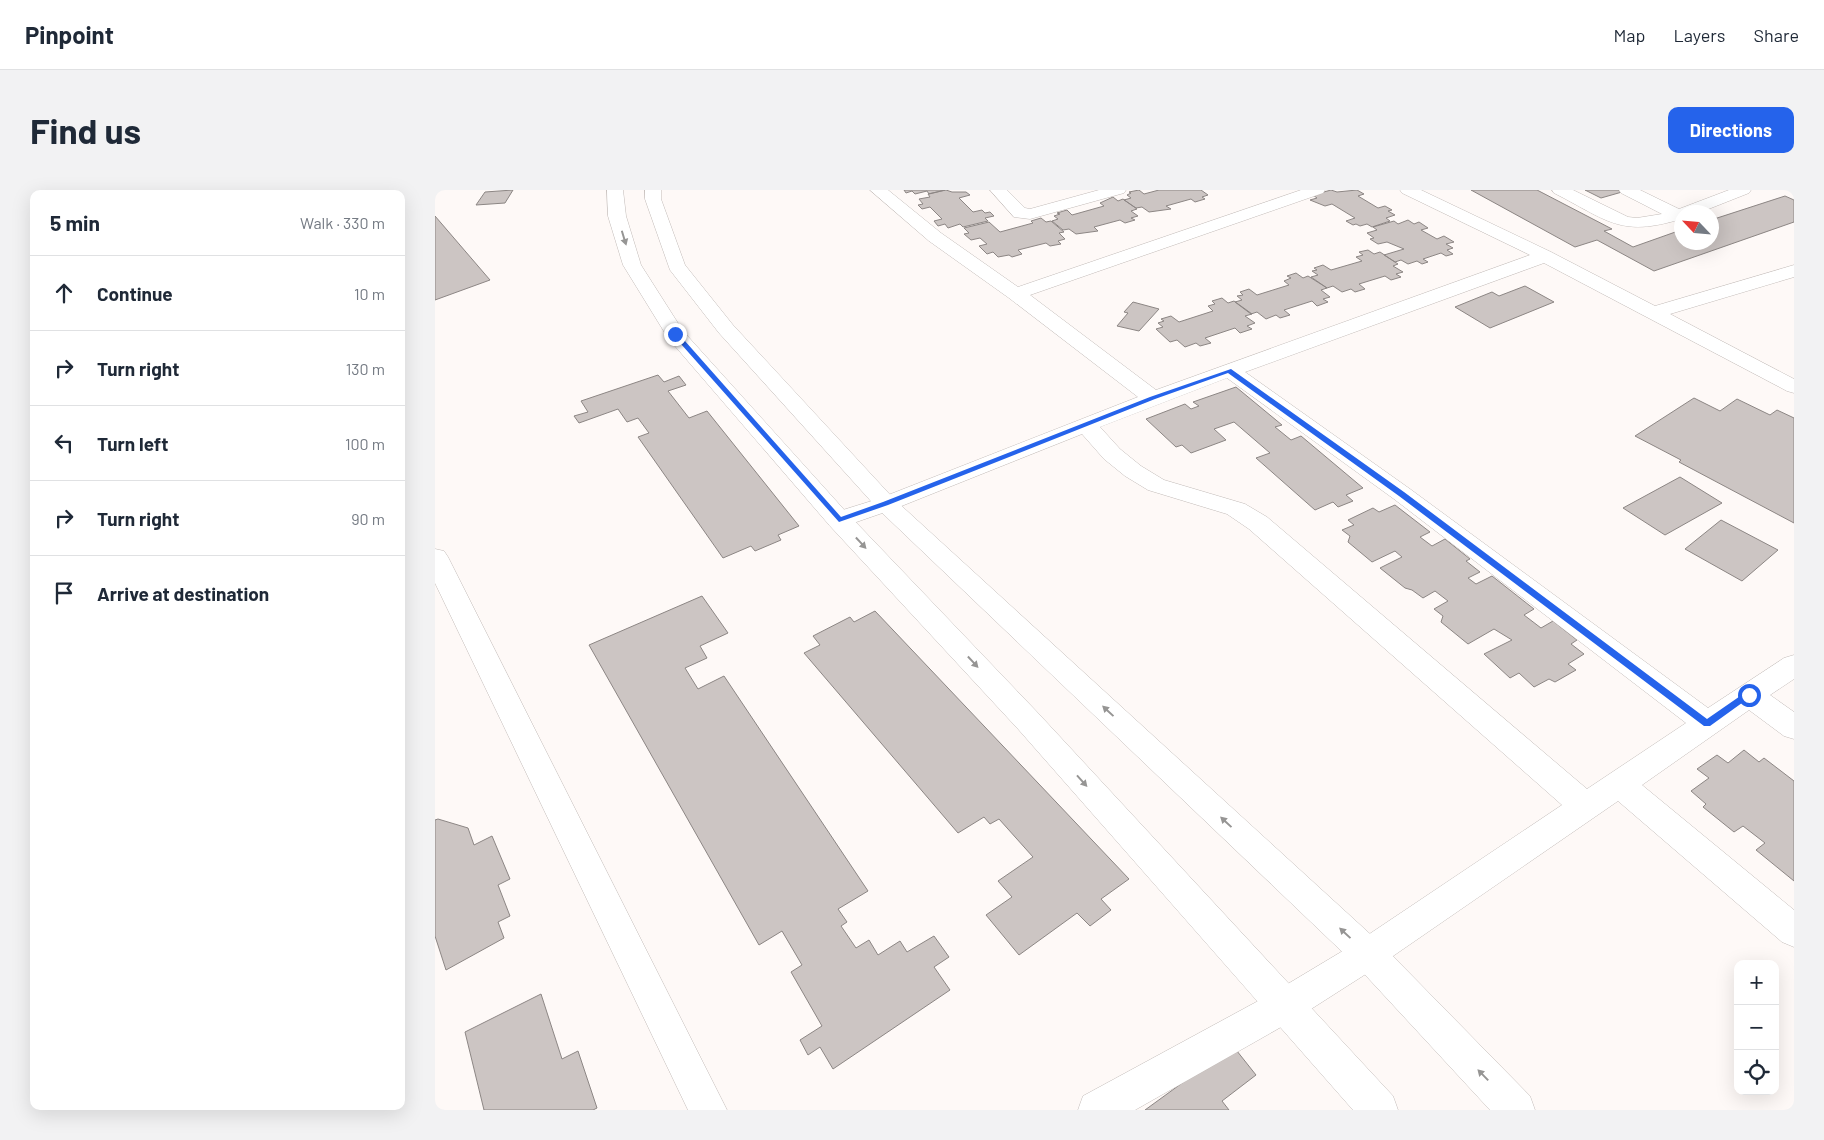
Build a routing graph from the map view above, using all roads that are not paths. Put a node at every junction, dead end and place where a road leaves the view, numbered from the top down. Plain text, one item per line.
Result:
1 (615, 190) edge
2 (653, 190) edge
3 (878, 190) edge
4 (998, 190) edge
5 (1119, 190) edge
6 (1317, 190) edge
7 (1408, 190) edge
8 (1560, 190) edge
9 (1627, 190) edge
10 (1732, 192) edge
11 (1075, 195) edge
12 (1699, 205) edge
13 (1674, 213) edge
14 (1674, 215) edge
15 (1545, 256) junction
16 (1794, 270) edge
17 (1016, 294) junction
18 (1654, 313) junction
19 (1229, 370) junction
20 (1794, 387) edge
21 (1153, 398) junction
22 (1085, 424) junction
23 (886, 504) junction
24 (839, 520) junction
25 (435, 557) edge
26 (1794, 665) edge
27 (1749, 695) junction
28 (1707, 723) junction
29 (1794, 728) edge
30 (1618, 783) junction
31 (1585, 806) junction
32 (1794, 931) edge
33 (1368, 954) junction
34 (1284, 1006) junction
35 (709, 1110) edge
36 (1097, 1110) edge
37 (1379, 1110) edge
38 (1516, 1110) edge

1 -> 24 street
2 - 23 street
3 - 17 street
4 - 11 street
5 - 11 street
6 - 17 street
7 - 15 street
8 - 14 street
9 - 13 street
10 - 12 street
15 - 18 street
15 - 19 street
16 - 18 street
17 - 21 street
18 - 20 street
19 - 21 street
19 - 28 street
21 - 22 street
22 - 23 street
22 - 31 street
23 - 24 street
33 -> 23 street
24 -> 34 street
25 - 35 street
26 - 27 street
27 - 28 street
27 - 29 street
28 - 30 street
30 - 31 street
30 - 32 street
31 - 33 street
33 - 34 street
38 -> 33 street
34 - 36 street
34 - 37 street

